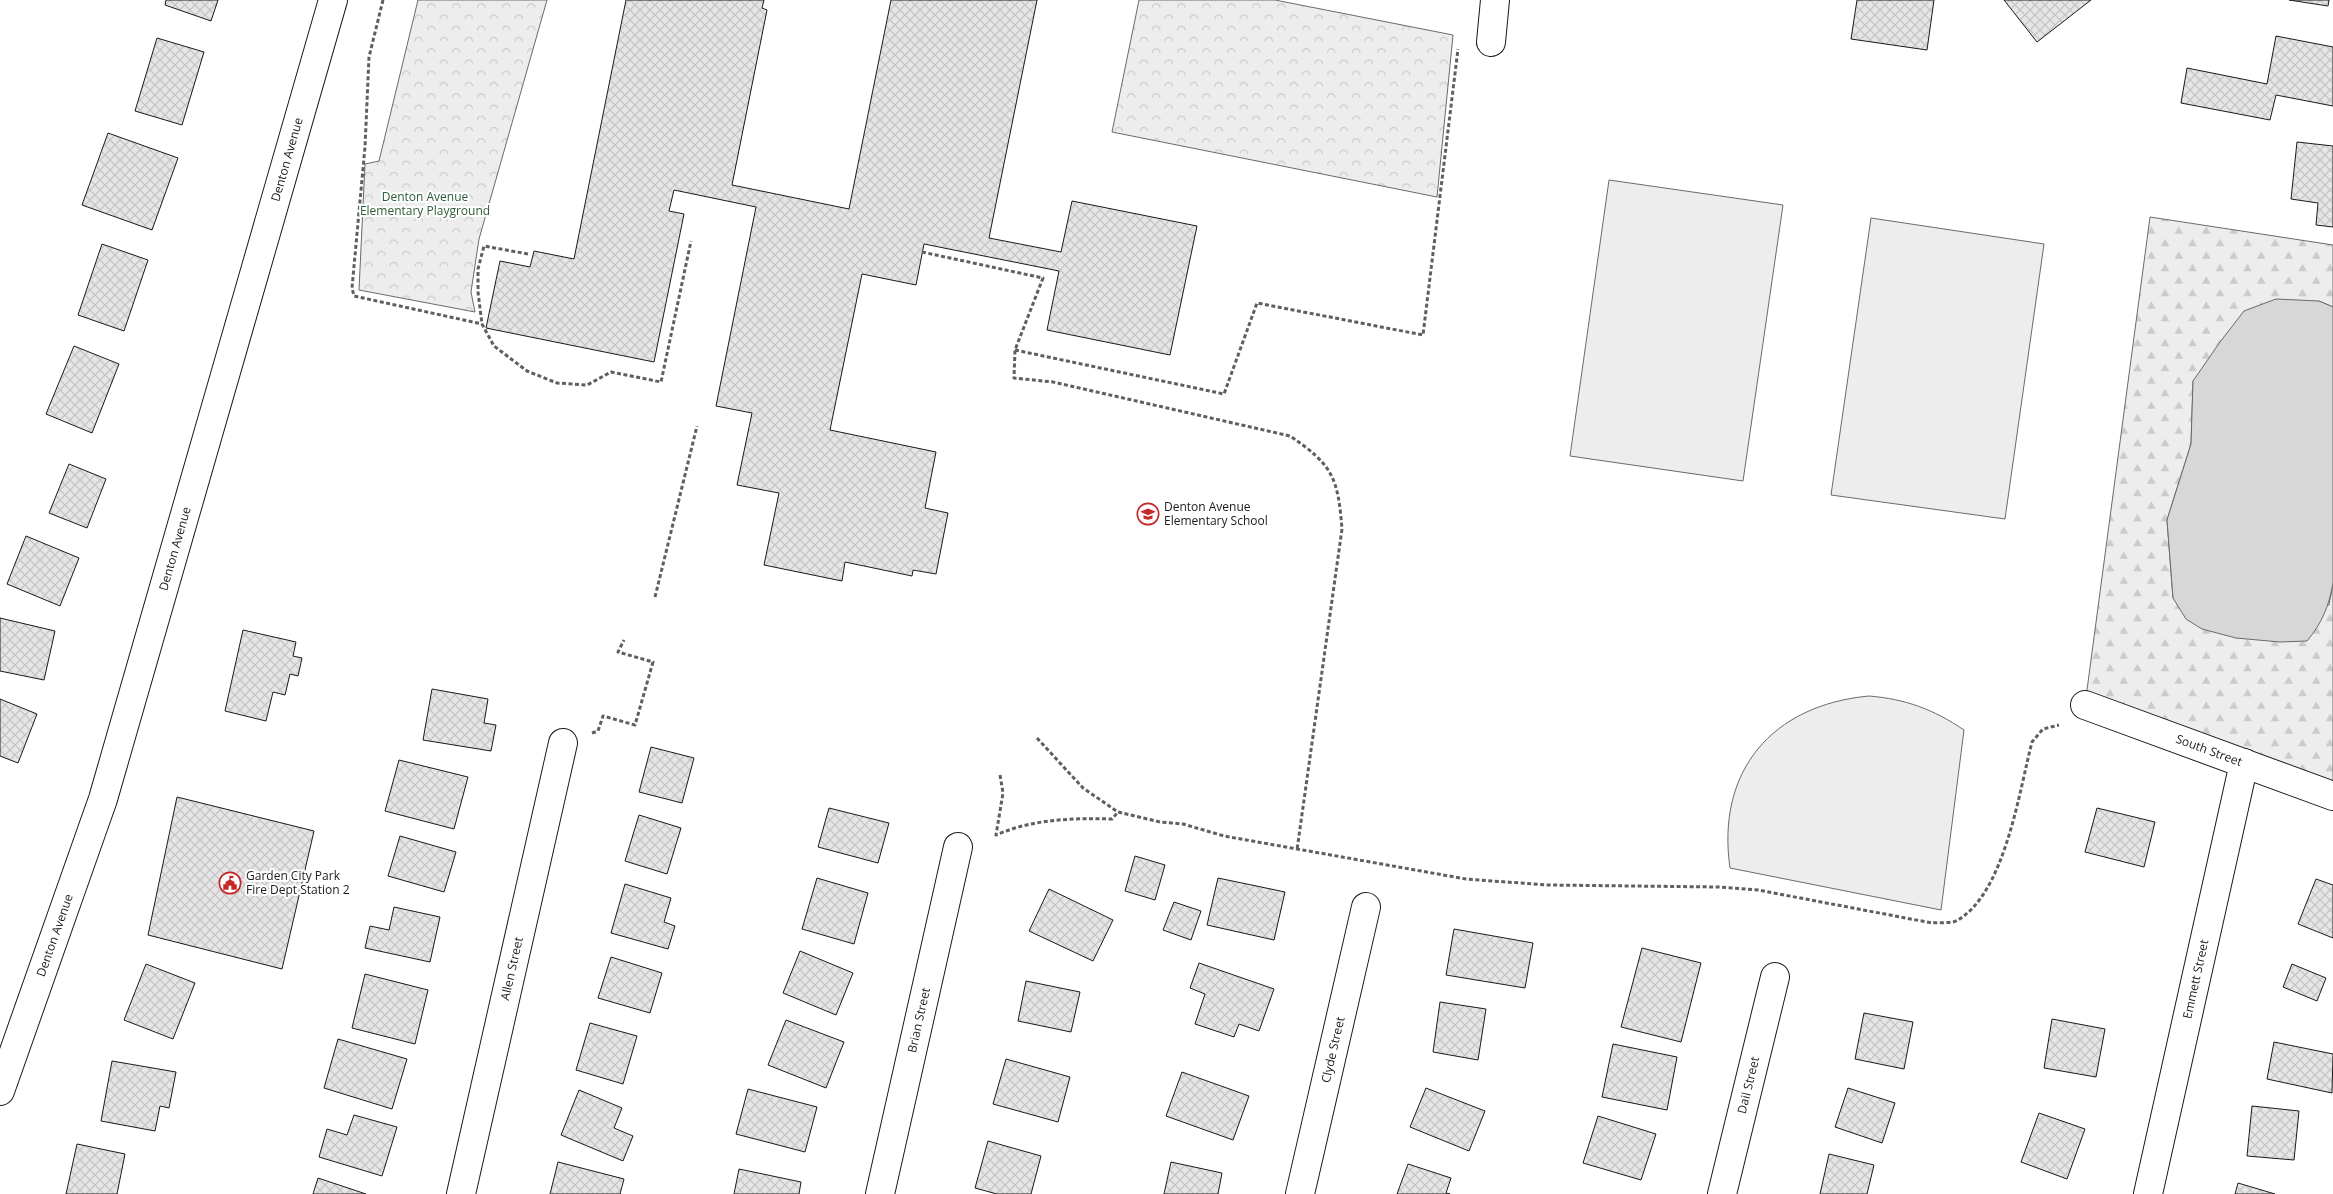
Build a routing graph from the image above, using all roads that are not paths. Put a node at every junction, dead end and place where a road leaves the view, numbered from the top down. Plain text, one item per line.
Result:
1 (332, 0) edge
2 (1495, 0) edge
3 (1491, 42) dead end
4 (2085, 705) road end
5 (563, 743) road end
6 (2244, 763) junction
7 (2333, 796) edge
8 (958, 847) dead end
9 (1366, 907) dead end
10 (1775, 977) dead end
11 (0, 1092) edge
12 (461, 1194) edge
13 (880, 1194) edge
14 (1300, 1194) edge
15 (1722, 1194) edge
16 (2148, 1194) edge

1 - 11 street, Denton Avenue
2 - 3 street
4 - 6 street, South Street
5 - 12 street, Allen Street
6 - 7 street, South Street
6 - 16 street, Emmett Street
8 - 13 street, Brian Street
9 - 14 street, Clyde Street
10 - 15 street, Dail Street

